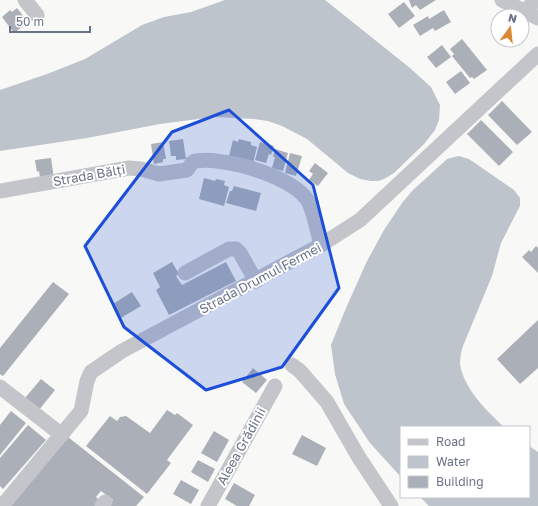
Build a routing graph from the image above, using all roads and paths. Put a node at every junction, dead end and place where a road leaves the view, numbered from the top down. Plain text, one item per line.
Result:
1 (25, 0) edge
2 (502, 0) edge
3 (536, 0) edge
4 (532, 14) edge
5 (37, 15) dead end
6 (538, 54) edge
7 (0, 191) edge
8 (321, 245) junction
9 (185, 273) dead end
10 (256, 281) junction
11 (292, 365) dead end
12 (275, 386) dead end
13 (0, 387) edge
14 (62, 435) junction
15 (387, 504) edge
16 (2, 506) edge
17 (208, 506) edge

1 - 5 street
2 - 4 street
3 - 4 street
6 - 8 street, Strada Drumul Fermei
7 - 8 street, Strada Bălți
8 - 10 street, Strada Drumul Fermei
9 - 10 street
10 - 14 street, Strada Drumul Fermei
11 - 15 street
12 - 17 street, Aleea Grădinii
13 - 14 street
14 - 16 street, Strada Drumul Fermei

